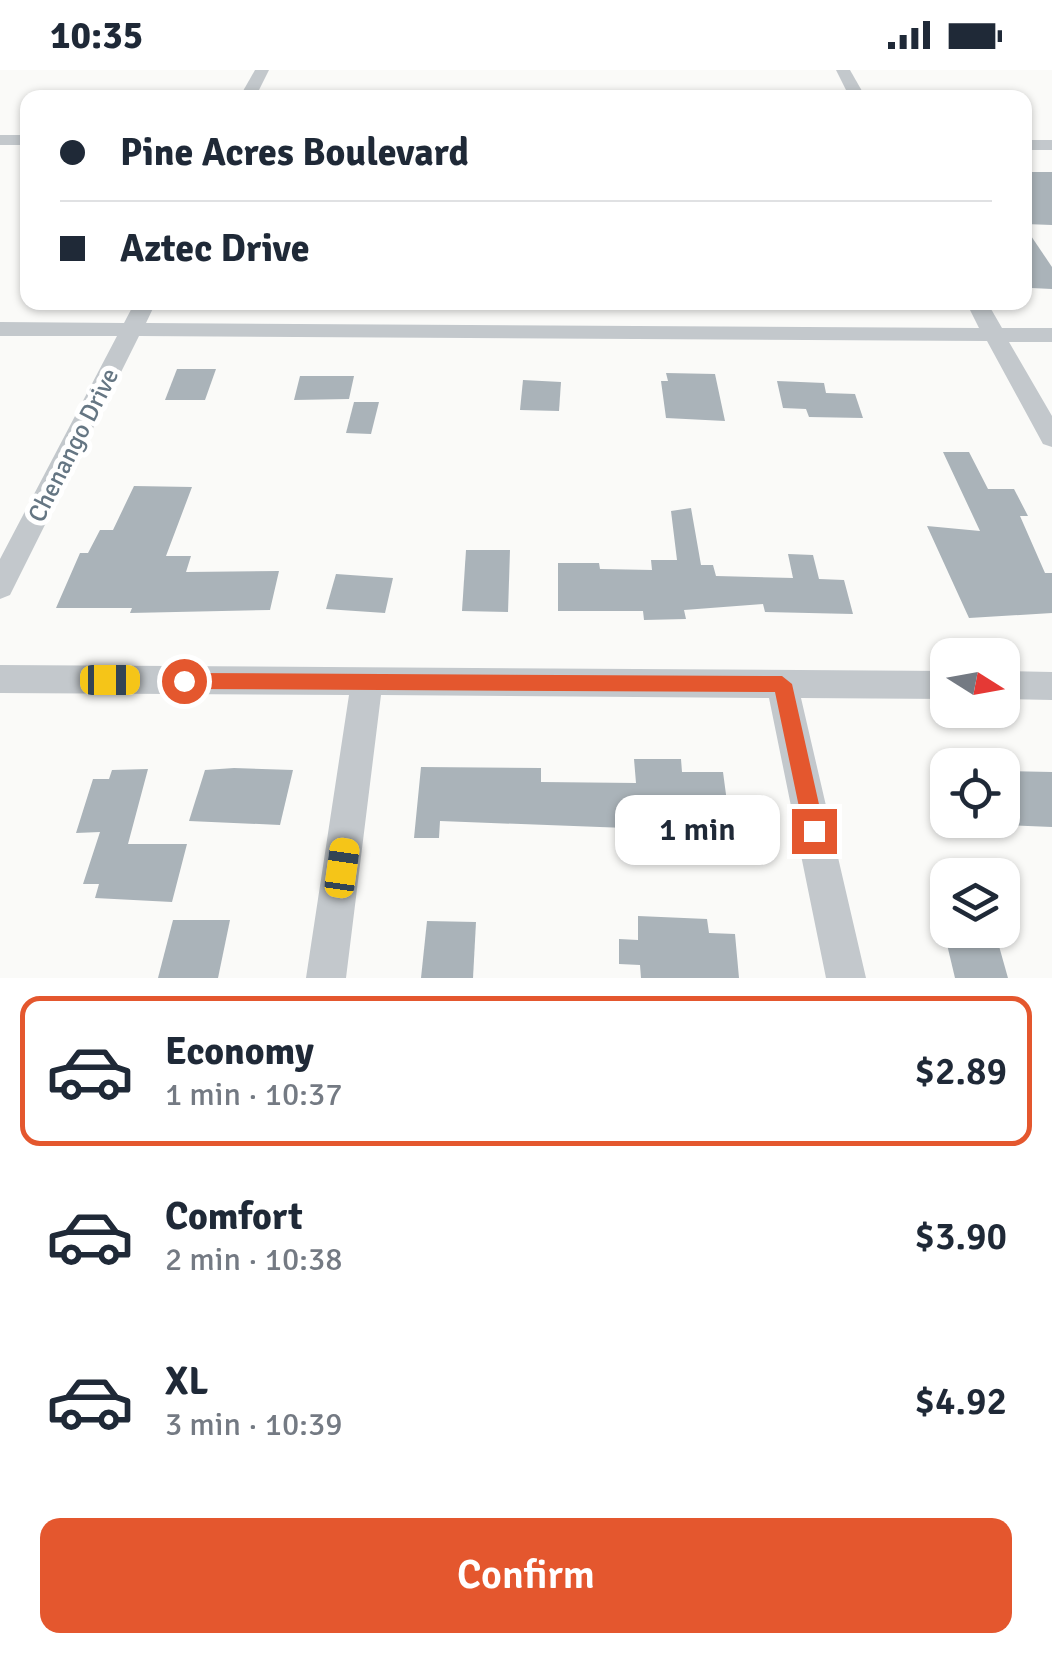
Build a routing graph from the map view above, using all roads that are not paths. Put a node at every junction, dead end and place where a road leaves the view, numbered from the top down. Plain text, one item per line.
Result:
1 (142, 310) edge
2 (980, 310) edge
3 (0, 330) edge
4 (132, 330) junction
5 (994, 335) junction
6 (1052, 336) edge
7 (1052, 438) edge
8 (0, 587) edge
9 (0, 679) edge
10 (367, 683) junction
11 (782, 684) junction
12 (930, 685) edge
13 (1020, 685) edge
14 (1052, 686) edge
15 (326, 978) edge
16 (846, 978) edge

1 - 4 street, Chenango Drive
2 - 5 street
3 - 4 street
4 - 5 street
4 - 8 street, Chenango Drive
5 - 6 street
5 - 7 street
9 - 10 street
10 - 11 street
10 - 15 street
11 - 12 street
11 - 16 street
13 - 14 street

